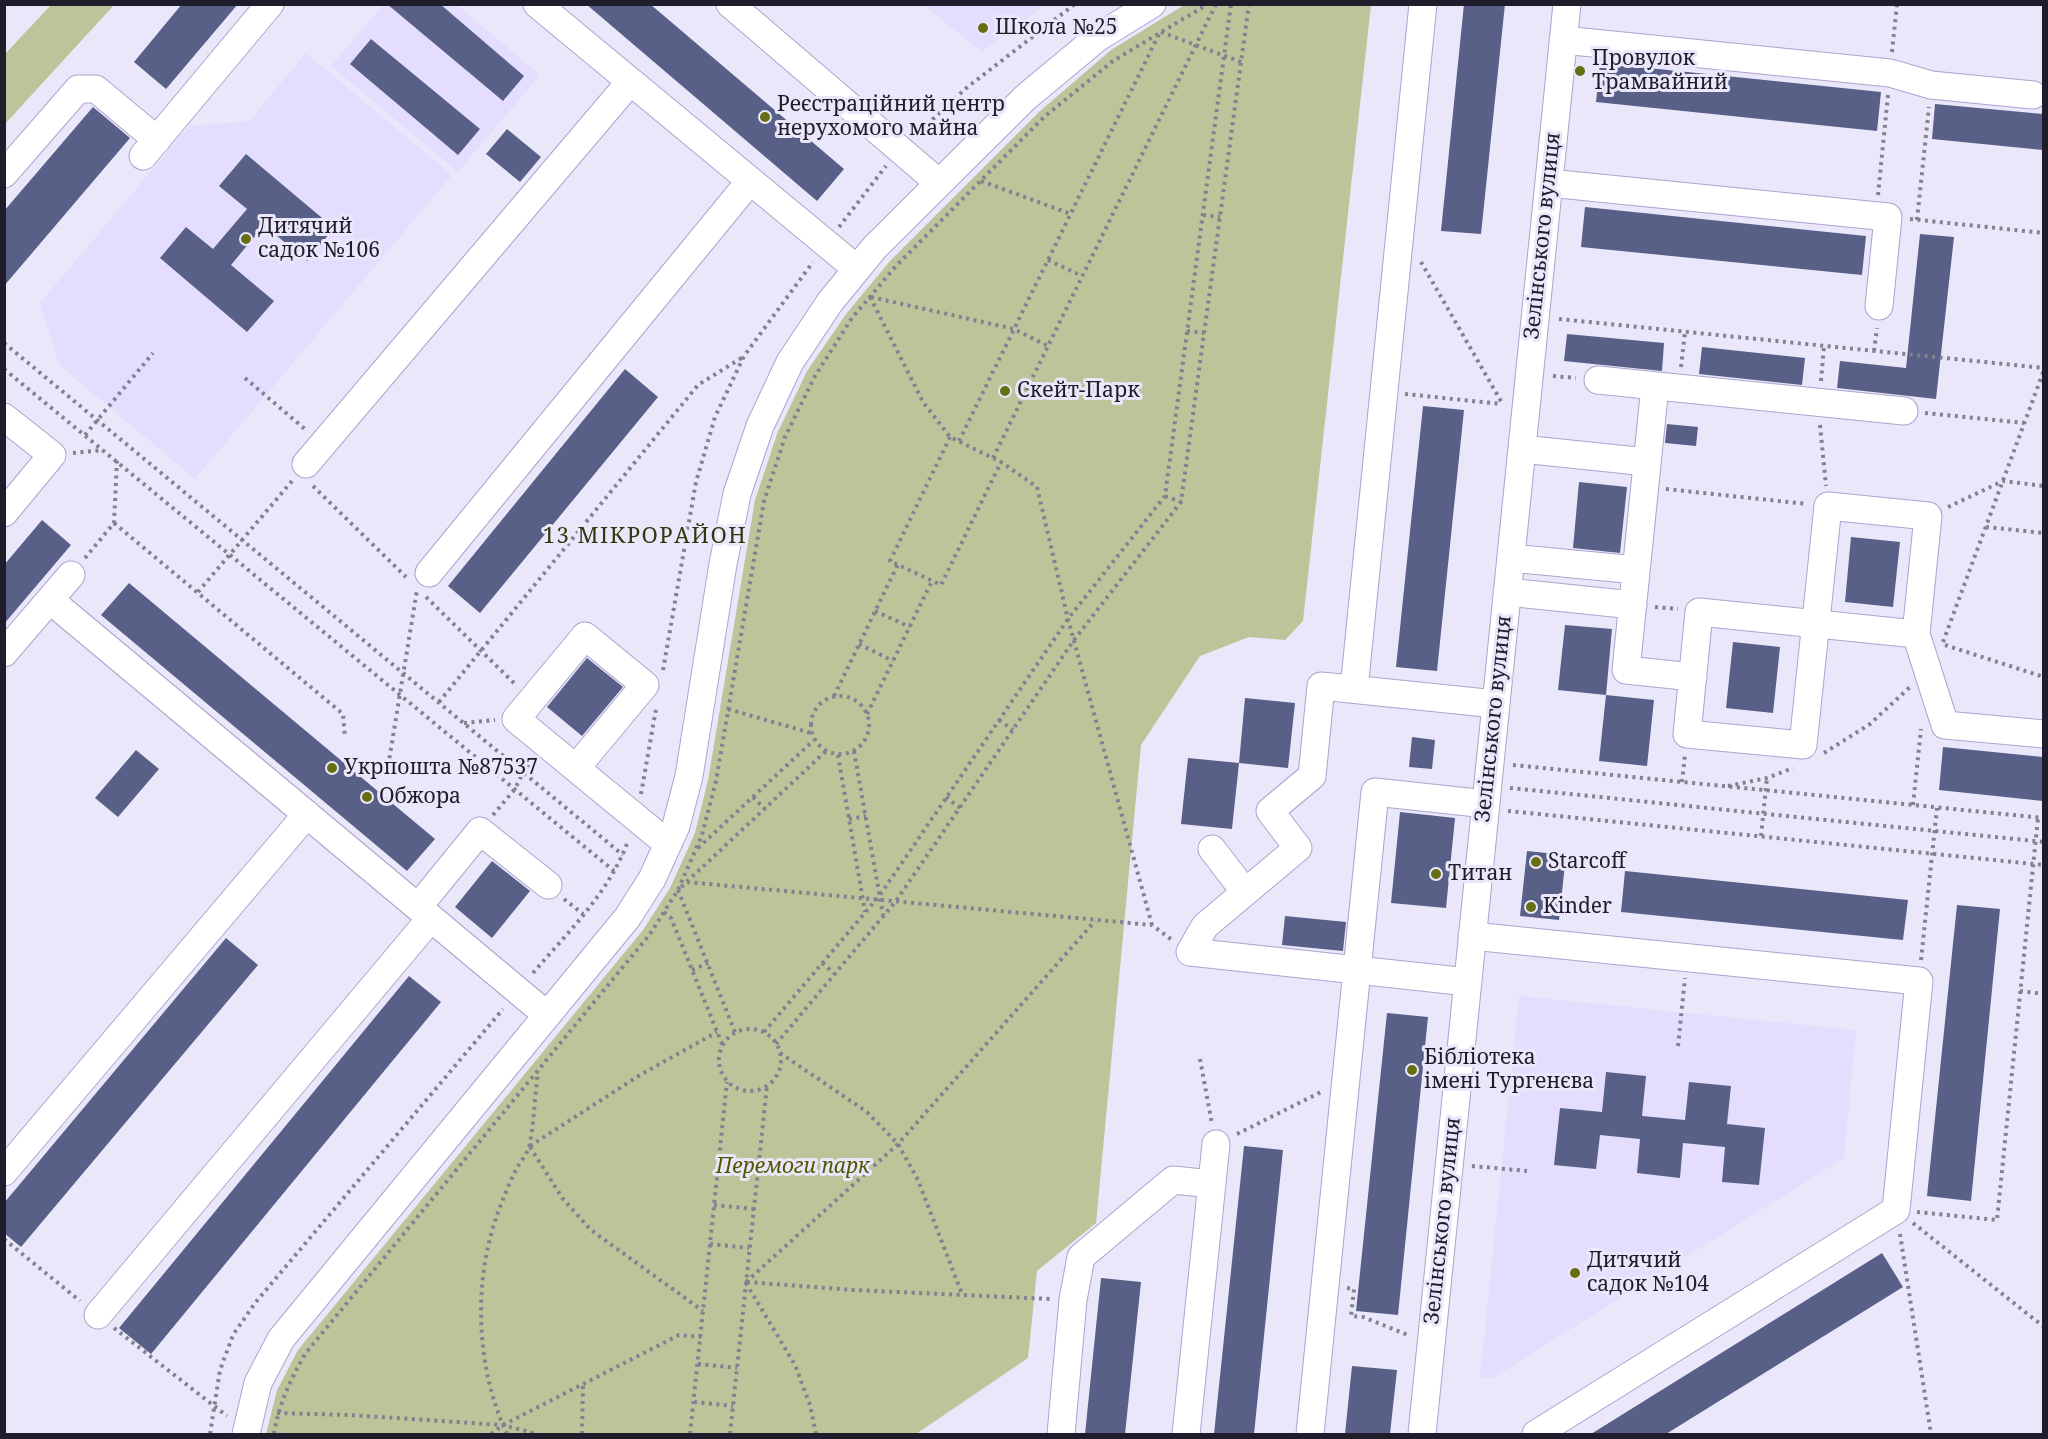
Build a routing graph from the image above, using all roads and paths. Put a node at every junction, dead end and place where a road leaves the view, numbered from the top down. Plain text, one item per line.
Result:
1 (270, 4) edge
2 (537, 4) edge
3 (730, 4) edge
4 (1075, 4) edge
5 (1152, 4) edge
6 (1208, 4) edge
7 (1216, 4) edge
8 (1231, 4) edge
9 (1249, 4) edge
10 (1423, 4) edge
11 (1567, 4) edge
12 (1897, 4) edge
13 (1160, 32) junction
14 (1563, 40) junction
15 (1196, 45) junction
16 (1225, 56) junction
17 (1241, 62) junction
18 (1890, 73) junction
19 (630, 82) junction
20 (1931, 85) junction
21 (2033, 95) dead end
22 (920, 130) dead end
23 (4, 174) edge
24 (750, 181) junction
25 (981, 181) junction
26 (939, 183) junction
27 (1549, 183) junction
28 (1071, 214) junction
29 (1203, 215) junction
30 (1220, 217) junction
31 (1882, 217) junction
32 (1917, 220) junction
33 (1400, 227) junction
34 (2043, 233) edge
35 (1048, 260) junction
36 (857, 269) junction
37 (1082, 276) junction
38 (870, 297) junction
39 (783, 302) dead end
40 (1879, 306) dead end
41 (1559, 320) dead end
42 (1014, 329) junction
43 (1187, 331) junction
44 (1685, 332) junction
45 (1204, 333) junction
46 (4, 343) edge
47 (1048, 346) junction
48 (1824, 346) junction
49 (153, 353) dead end
50 (744, 356) junction
51 (4, 369) edge
52 (2043, 369) edge
53 (245, 378) dead end
54 (1598, 380) dead end
55 (1667, 387) junction
56 (1384, 392) junction
57 (1818, 402) junction
58 (1904, 411) joint
59 (4, 417) edge
60 (97, 419) junction
61 (2024, 423) junction
62 (85, 435) junction
63 (950, 437) junction
64 (959, 441) junction
65 (1522, 449) junction
66 (103, 450) junction
67 (315, 454) junction
68 (52, 455) junction
69 (993, 458) junction
70 (117, 461) junction
71 (1001, 462) junction
72 (1646, 474) junction
73 (2002, 482) junction
74 (2043, 486) edge
75 (1165, 495) junction
76 (1181, 502) junction
77 (1828, 506) junction
78 (4, 513) edge
79 (1928, 516) junction
80 (114, 523) junction
81 (1986, 527) junction
82 (2043, 533) edge
83 (243, 539) junction
84 (230, 554) junction
85 (1511, 558) junction
86 (898, 564) junction
87 (1636, 570) junction
88 (71, 575) joint
89 (423, 580) joint
90 (932, 581) junction
91 (198, 592) junction
92 (1507, 592) junction
93 (50, 600) junction
94 (1632, 605) junction
95 (875, 611) junction
96 (1699, 612) junction
97 (1068, 619) junction
98 (1815, 623) junction
99 (910, 627) junction
100 (1916, 634) junction
101 (1074, 640) junction
102 (859, 644) junction
103 (1942, 644) junction
104 (4, 653) edge
105 (893, 661) junction
106 (1927, 668) junction
107 (403, 673) junction
108 (662, 676) dead end
109 (1693, 677) junction
110 (2043, 678) edge
111 (1354, 689) junction
112 (400, 694) junction
113 (833, 696) junction
114 (657, 699) dead end
115 (439, 702) junction
116 (1496, 704) junction
117 (728, 709) junction
118 (867, 714) junction
119 (516, 718) junction
120 (999, 720) junction
121 (464, 723) junction
122 (1922, 723) dead end
123 (1013, 730) junction
124 (811, 733) junction
125 (2043, 734) edge
126 (345, 738) dead end
127 (814, 740) junction
128 (855, 751) junction
129 (826, 752) junction
130 (838, 754) junction
131 (1819, 756) dead end
132 (1513, 765) dead end
133 (1801, 765) dead end
134 (576, 768) junction
135 (523, 772) junction
136 (387, 773) dead end
137 (1767, 778) junction
138 (1728, 786) junction
139 (1511, 788) dead end
140 (515, 789) junction
141 (1766, 790) junction
142 (753, 797) junction
143 (946, 797) junction
144 (639, 802) dead end
145 (1913, 805) junction
146 (1497, 807) junction
147 (960, 808) junction
148 (1937, 808) junction
149 (765, 809) junction
150 (1764, 813) junction
151 (307, 814) junction
152 (866, 816) junction
153 (2041, 818) edge
154 (849, 819) junction
155 (480, 831) junction
156 (1934, 831) junction
157 (1761, 836) junction
158 (2036, 841) junction
159 (2043, 842) edge
160 (668, 844) junction
161 (1212, 849) dead end
162 (696, 850) junction
163 (1932, 854) junction
164 (2033, 864) junction
165 (2043, 865) edge
166 (615, 871) junction
167 (687, 882) junction
168 (548, 885) dead end
169 (678, 890) junction
170 (668, 892) dead end
171 (1245, 892) junction
172 (879, 895) junction
173 (674, 897) junction
174 (863, 898) junction
175 (878, 900) junction
176 (896, 902) junction
177 (684, 906) junction
178 (664, 912) junction
179 (865, 912) junction
180 (424, 913) junction
181 (884, 916) junction
182 (1095, 920) junction
183 (1152, 926) junction
184 (1472, 936) junction
185 (1170, 939) dead end
186 (1687, 958) junction
187 (708, 963) junction
188 (822, 963) junction
189 (692, 970) junction
190 (1357, 970) junction
191 (835, 974) junction
192 (1919, 981) junction
193 (1468, 982) junction
194 (518, 991) junction
195 (2020, 991) junction
196 (2043, 994) edge
197 (547, 1015) junction
198 (717, 1032) junction
199 (735, 1032) junction
200 (764, 1032) junction
201 (776, 1044) junction
202 (722, 1045) junction
203 (1678, 1046) dead end
204 (780, 1053) junction
205 (1200, 1059) dead end
206 (538, 1070) junction
207 (1346, 1080) junction
208 (728, 1082) junction
209 (767, 1086) junction
210 (898, 1144) junction
211 (1216, 1144) junction
212 (529, 1147) junction
213 (719, 1166) junction
214 (1472, 1166) dead end
215 (758, 1170) junction
216 (1527, 1171) dead end
217 (4, 1172) edge
218 (1212, 1184) junction
219 (714, 1205) junction
220 (754, 1209) junction
221 (1896, 1210) junction
222 (4, 1239) edge
223 (710, 1244) junction
224 (749, 1248) junction
225 (746, 1282) junction
226 (1354, 1289) dead end
227 (962, 1294) junction
228 (1073, 1300) junction
229 (703, 1312) junction
230 (98, 1315) junction
231 (2043, 1327) edge
232 (1408, 1335) dead end
233 (700, 1336) junction
234 (698, 1364) junction
235 (737, 1368) junction
236 (583, 1383) junction
237 (694, 1402) junction
238 (214, 1406) junction
239 (733, 1406) junction
240 (277, 1413) junction
241 (503, 1425) junction
242 (246, 1433) edge
243 (210, 1434) edge
244 (274, 1434) edge
245 (491, 1434) edge
246 (507, 1434) edge
247 (537, 1434) edge
248 (582, 1434) edge
249 (690, 1434) edge
250 (730, 1434) edge
251 (816, 1434) edge
252 (1061, 1434) edge
253 (1186, 1434) edge
254 (1310, 1434) edge
255 (1422, 1434) edge
256 (1536, 1434) edge
257 (1931, 1434) edge

1 - 23 street
2 - 19 street
3 - 26 street
4 - 22 path
5 - 26 street
6 - 13 path
7 - 15 path
8 - 16 path
9 - 17 path
10 - 33 street
11 - 14 street, Зелінського вулиця
12 - 18 path
13 - 15 path
13 - 25 path
13 - 28 path
14 - 18 street
14 - 27 street, Зелінського вулиця
15 - 16 path
15 - 37 path
16 - 17 path
16 - 29 path
17 - 30 path
18 - 20 street
18 - 31 path
19 - 24 street
19 - 67 street
20 - 21 street
20 - 32 path
24 - 36 street
24 - 89 street
25 - 28 path
25 - 38 path
26 - 36 street
27 - 31 street
27 - 65 street, Зелінського вулиця
28 - 35 path
29 - 30 path
29 - 43 path
30 - 45 path
31 - 32 path
31 - 40 street
32 - 34 path
33 - 56 street
33 - 56 path
35 - 37 path
35 - 42 path
36 - 38 path
36 - 160 street
37 - 47 path
38 - 42 path
38 - 63 path
38 - 117 path
39 - 50 path
41 - 44 path
42 - 47 path
42 - 64 path
43 - 45 path
43 - 75 path
44 - 48 path
44 - 55 path
45 - 76 path
46 - 60 path
47 - 69 path
48 - 52 path
48 - 57 path
49 - 60 path
50 - 108 path
50 - 115 path
51 - 62 path
52 - 61 path
53 - 67 path
54 - 55 street
55 - 57 street
55 - 72 street
56 - 111 street
57 - 58 street
57 - 77 path
58 - 61 path
59 - 68 street
60 - 62 path
60 - 83 path
61 - 73 path
62 - 66 path
63 - 64 path
63 - 86 path
64 - 69 path
65 - 72 street
65 - 85 street, Зелінського вулиця
66 - 68 path
66 - 70 path
67 - 83 path
68 - 78 street
69 - 71 path
70 - 80 path
70 - 84 path
71 - 90 path
71 - 97 path
72 - 77 path
72 - 87 street
73 - 74 path
73 - 79 path
73 - 81 path
75 - 76 path
75 - 97 path
76 - 101 path
77 - 79 street
77 - 98 street
79 - 100 street
80 - 88 path
80 - 91 path
81 - 82 path
81 - 103 path
83 - 84 path
83 - 107 path
84 - 91 path
84 - 112 path
85 - 87 street
85 - 92 street, Зелінського вулиця
86 - 90 path
86 - 95 path
87 - 94 street
88 - 93 street
89 - 107 path
90 - 99 path
91 - 126 path
92 - 94 street
92 - 116 street, Зелінського вулиця
93 - 104 street
93 - 151 street
94 - 96 path
94 - 109 street
95 - 99 path
95 - 102 path
96 - 98 street
96 - 109 street
97 - 101 path
97 - 120 path
98 - 100 street
98 - 109 street
99 - 105 path
100 - 103 path
100 - 106 street
101 - 123 path
101 - 183 path
102 - 105 path
102 - 113 path
103 - 110 path
105 - 118 path
106 - 125 street
106 - 131 path
107 - 112 path
107 - 115 path
111 - 116 street
111 - 171 street
112 - 136 path
112 - 140 path
113 - 118 path
113 - 124 path
114 - 144 path
115 - 121 path
116 - 146 street, Зелінського вулиця
117 - 124 path
117 - 162 path
118 - 128 path
119 - 121 path
119 - 134 street
119 - 134 street
120 - 123 path
120 - 143 path
121 - 135 path
122 - 145 path
123 - 147 path
124 - 127 path
127 - 129 path
127 - 142 path
128 - 130 path
128 - 152 path
129 - 130 path
129 - 149 path
130 - 154 path
132 - 138 path
133 - 137 path
134 - 160 street
135 - 140 path
135 - 166 path
137 - 138 path
137 - 141 path
138 - 141 path
139 - 150 path
140 - 155 path
140 - 166 path
141 - 145 path
141 - 150 path
142 - 149 path
142 - 162 path
143 - 147 path
143 - 172 path
145 - 148 path
146 - 157 path
146 - 184 street, Зелінського вулиця
146 - 190 street
147 - 176 path
148 - 153 path
148 - 156 path
149 - 167 path
150 - 156 path
150 - 157 path
151 - 180 street
151 - 217 street
152 - 154 path
152 - 172 path
153 - 158 path
154 - 174 path
155 - 168 street
155 - 180 street
156 - 158 path
156 - 163 path
157 - 163 path
158 - 159 path
158 - 164 path
160 - 197 street
161 - 171 street
162 - 169 path
163 - 164 path
163 - 192 path
164 - 165 path
164 - 195 path
166 - 194 path
167 - 169 path
167 - 174 path
169 - 173 path
169 - 177 path
170 - 173 path
171 - 190 street
172 - 175 path
173 - 177 path
173 - 178 path
174 - 175 path
174 - 179 path
175 - 176 path
175 - 179 path
175 - 181 path
176 - 181 path
176 - 182 path
177 - 187 path
178 - 189 path
178 - 206 path
179 - 188 path
180 - 194 street
180 - 230 street
181 - 191 path
182 - 183 path
182 - 210 path
183 - 185 path
184 - 186 street
184 - 193 street, Зелінського вулиця
186 - 192 street
186 - 203 path
187 - 189 path
187 - 199 path
188 - 191 path
188 - 200 path
189 - 198 path
190 - 193 street
190 - 207 street
191 - 201 path
192 - 221 street
193 - 255 street, Зелінського вулиця
194 - 197 street
194 - 238 path
195 - 196 path
195 - 221 path
197 - 242 street
198 - 202 path
198 - 212 path
199 - 200 path
199 - 202 path
200 - 201 path
201 - 204 path
202 - 208 path
204 - 209 path
204 - 210 path
205 - 211 path
206 - 212 path
206 - 240 path
207 - 211 path
207 - 254 street
208 - 209 path
208 - 213 path
209 - 215 path
210 - 225 path
210 - 227 path
211 - 218 street
212 - 229 path
212 - 241 path
213 - 215 path
213 - 219 path
214 - 216 path
215 - 220 path
218 - 228 street
218 - 253 street
219 - 220 path
219 - 223 path
220 - 224 path
221 - 231 path
221 - 256 street
221 - 257 path
222 - 230 path
223 - 224 path
223 - 229 path
224 - 225 path
225 - 227 path
225 - 235 path
225 - 251 path
226 - 232 path
227 - 228 path
228 - 252 street
229 - 233 path
230 - 238 path
233 - 234 path
233 - 236 path
234 - 235 path
234 - 237 path
235 - 239 path
236 - 241 path
236 - 248 path
237 - 239 path
237 - 249 path
238 - 242 path
238 - 243 path
239 - 250 path
240 - 241 path
240 - 244 path
241 - 245 path
241 - 246 path
241 - 247 path

